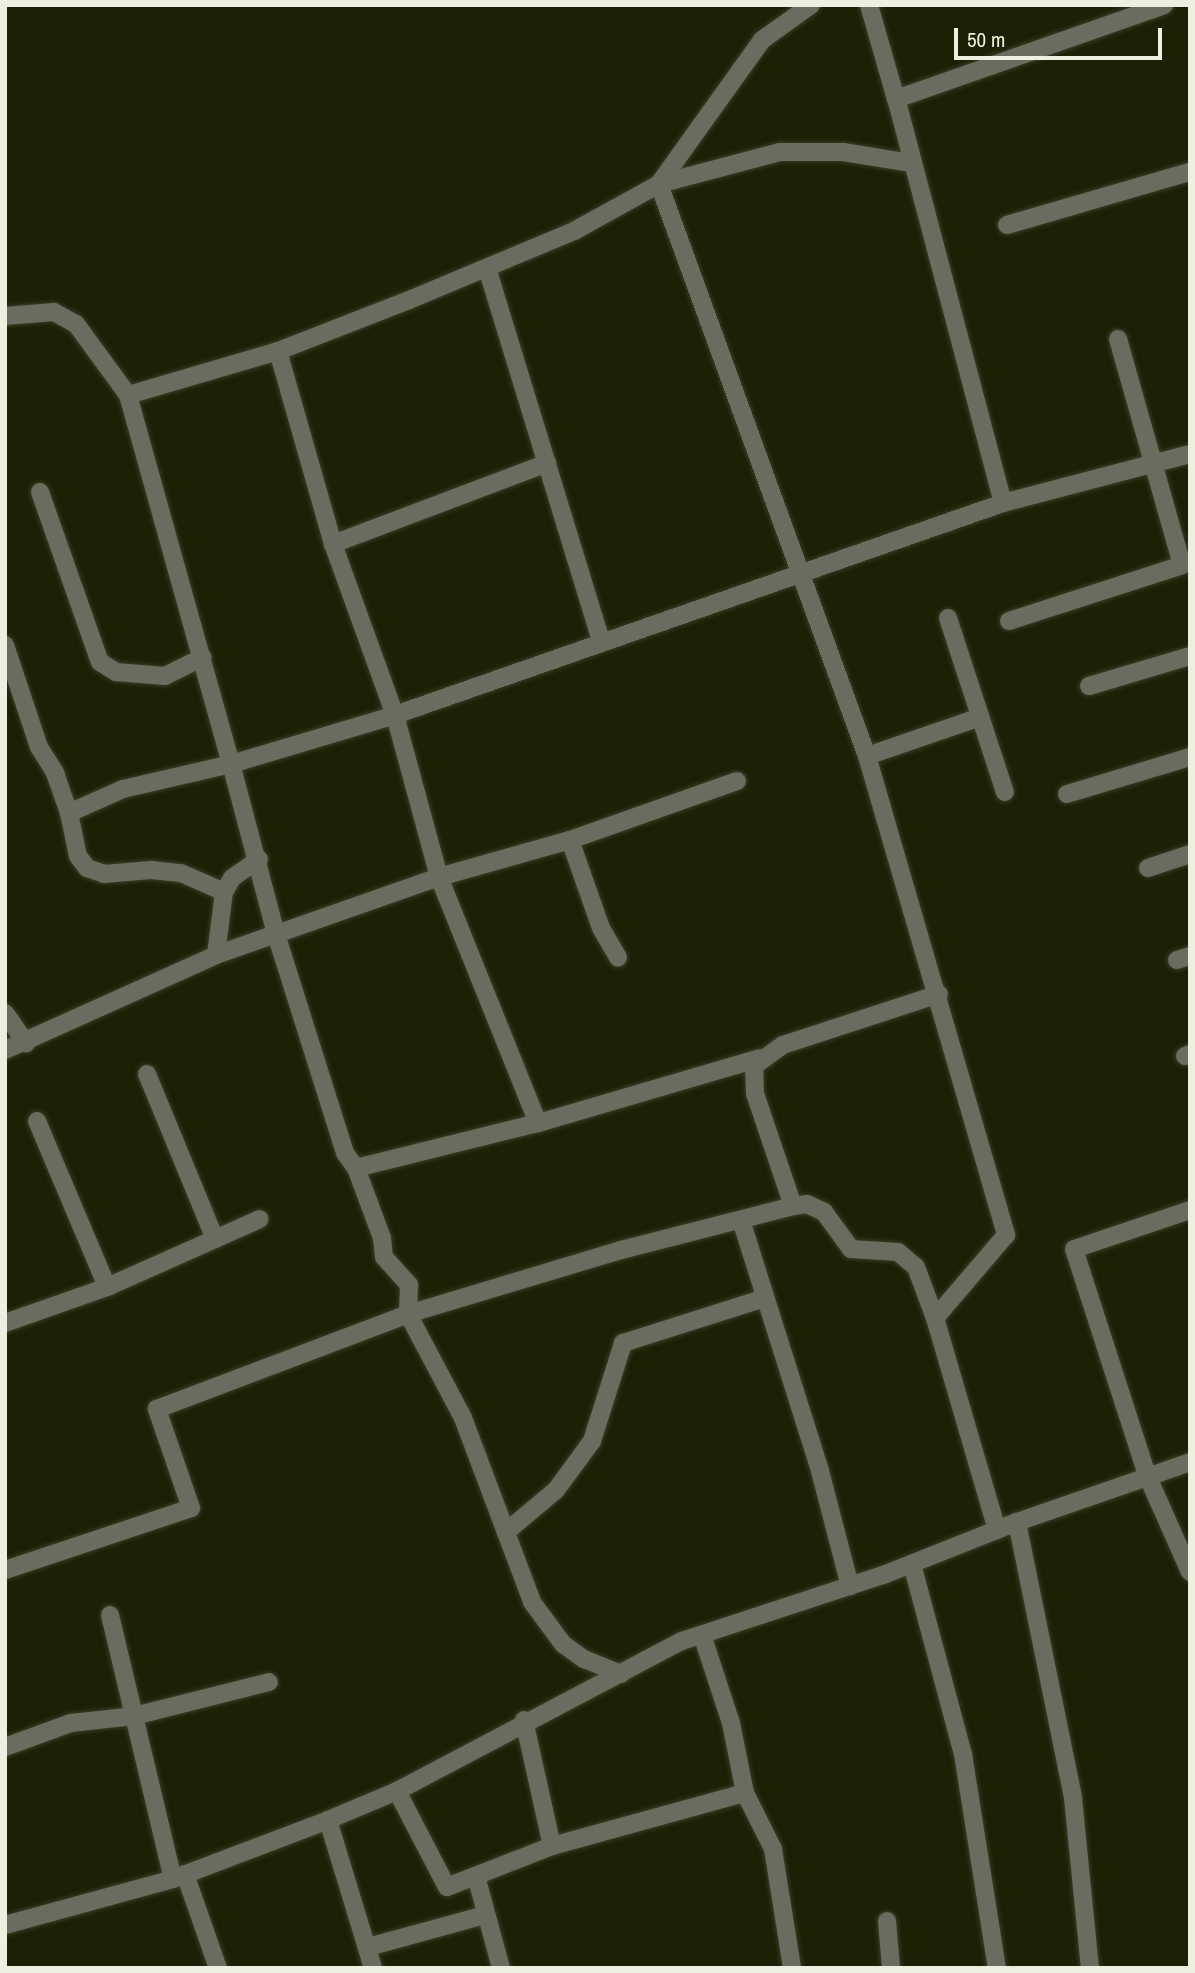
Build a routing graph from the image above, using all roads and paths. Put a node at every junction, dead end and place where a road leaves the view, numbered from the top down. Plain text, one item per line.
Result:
1 (811, 5) edge
2 (869, 5) edge
3 (1164, 5) edge
4 (896, 99) junction
5 (910, 163) junction
6 (1190, 172) edge
7 (659, 184) junction
8 (1007, 225) dead end
9 (487, 268) junction
10 (5, 316) edge
11 (1118, 339) dead end
12 (278, 351) junction
13 (128, 395) junction
14 (1190, 454) edge
15 (547, 463) junction
16 (1156, 465) junction
17 (40, 492) dead end
18 (1003, 503) junction
19 (333, 544) junction
20 (1183, 548) edge
21 (803, 573) junction
22 (948, 618) dead end
23 (1009, 621) dead end
24 (603, 643) junction
25 (5, 645) edge
26 (1190, 656) edge
27 (204, 657) junction
28 (1089, 687) dead end
29 (395, 715) junction
30 (980, 717) junction
31 (867, 756) junction
32 (1190, 757) edge
33 (232, 765) junction
34 (737, 781) dead end
35 (1005, 792) dead end
36 (1067, 794) dead end
37 (69, 813) junction
38 (570, 840) junction
39 (1190, 855) edge
40 (259, 859) junction
41 (1148, 868) dead end
42 (439, 877) junction
43 (225, 892) junction
44 (276, 933) junction
45 (216, 955) junction
46 (618, 958) dead end
47 (939, 993) junction
48 (5, 1013) edge
49 (26, 1042) junction
50 (5, 1050) edge
51 (760, 1058) junction
52 (147, 1074) dead end
53 (37, 1121) dead end
54 (538, 1123) junction
55 (356, 1168) junction
56 (793, 1206) junction
57 (1190, 1210) edge
58 (260, 1219) dead end
59 (741, 1220) junction
60 (215, 1239) junction
61 (107, 1287) junction
62 (765, 1298) junction
63 (408, 1314) junction
64 (935, 1318) junction
65 (5, 1323) edge
66 (1190, 1462) edge
67 (1147, 1475) junction
68 (1017, 1522) junction
69 (997, 1530) junction
70 (506, 1532) junction
71 (912, 1564) junction
72 (1189, 1568) edge
73 (5, 1570) edge
74 (850, 1586) junction
75 (110, 1615) dead end
76 (702, 1634) junction
77 (621, 1674) junction
78 (269, 1682) dead end
79 (134, 1716) junction
80 (524, 1720) junction
81 (5, 1747) edge
82 (397, 1791) junction
83 (745, 1793) junction
84 (328, 1820) junction
85 (552, 1846) junction
86 (476, 1876) junction
87 (179, 1877) junction
88 (485, 1915) junction
89 (887, 1921) dead end
90 (5, 1925) edge
91 (368, 1947) junction
92 (218, 1968) edge
93 (373, 1968) edge
94 (501, 1968) edge
95 (792, 1968) edge
96 (891, 1968) edge
97 (997, 1968) edge
98 (1090, 1968) edge

1 - 7 street
2 - 4 street
3 - 4 street
4 - 5 street
5 - 7 street
5 - 18 street
6 - 8 street
7 - 9 street
7 - 21 street
9 - 12 street
9 - 15 street
10 - 13 street
11 - 16 street
12 - 13 street
12 - 19 street
13 - 27 street
14 - 16 street
15 - 19 street
15 - 24 street
16 - 18 street
16 - 20 street
17 - 27 street
18 - 21 street
19 - 29 street
20 - 23 street
21 - 24 street
21 - 31 street
22 - 30 street
24 - 29 street
25 - 37 street
26 - 28 street
27 - 33 street
29 - 33 street
29 - 42 street
30 - 31 street
30 - 35 street
31 - 47 street
32 - 36 street
33 - 37 street
33 - 40 street
34 - 38 street
37 - 43 street
38 - 42 street
38 - 46 street
39 - 41 street
40 - 43 street
40 - 44 street
42 - 44 street
42 - 54 street
43 - 45 street
44 - 45 street
44 - 55 street
45 - 49 street
47 - 51 street
47 - 64 street
48 - 49 street
49 - 50 street
51 - 54 street
51 - 56 street
52 - 60 street
53 - 61 street
54 - 55 street
55 - 63 street
56 - 59 street
56 - 64 street
57 - 67 street
58 - 60 street
59 - 62 street
59 - 63 street
60 - 61 street
61 - 65 street
62 - 70 street
62 - 74 street
63 - 70 street
63 - 73 street
64 - 69 street
66 - 67 street
67 - 68 street
67 - 72 street
68 - 69 street
68 - 98 street
69 - 71 street
70 - 77 street
71 - 74 street
71 - 97 street
74 - 76 street
75 - 79 street
76 - 77 street
76 - 83 street
77 - 80 street
78 - 79 street
79 - 81 street
79 - 87 street
80 - 82 street
80 - 85 street
82 - 84 street
82 - 86 street
83 - 85 street
83 - 95 street
84 - 87 street
84 - 91 street
85 - 86 street
86 - 88 street
87 - 90 street
87 - 92 street
88 - 91 street
88 - 94 street
89 - 96 street
91 - 93 street

